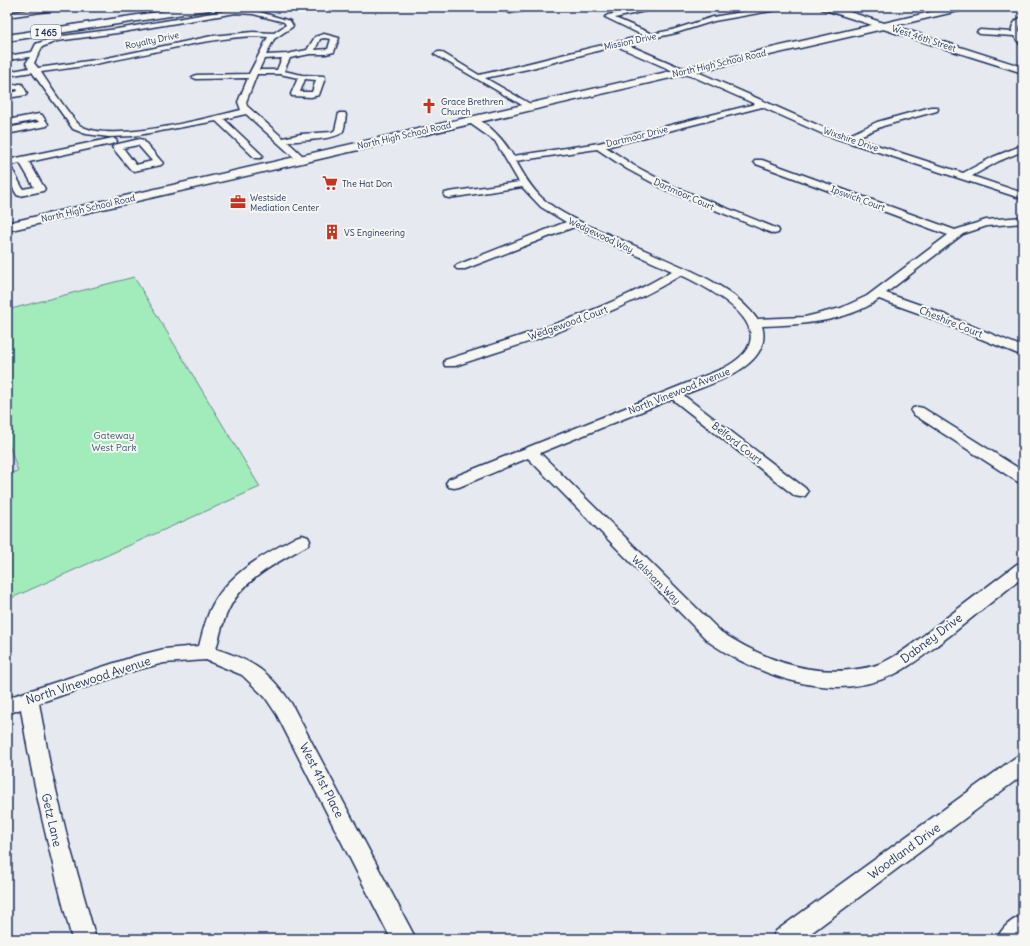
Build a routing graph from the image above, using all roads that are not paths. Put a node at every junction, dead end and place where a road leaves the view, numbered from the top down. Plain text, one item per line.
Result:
1 (60, 7) edge
2 (163, 7) edge
3 (209, 7) edge
4 (534, 7) edge
5 (659, 7) edge
6 (776, 7) edge
7 (825, 7) edge
8 (964, 7) edge
9 (510, 11) dead end
10 (7, 15) edge
11 (1023, 19) edge
12 (884, 25) junction
13 (7, 31) edge
14 (980, 32) dead end
15 (1015, 34) junction
16 (274, 35) junction
17 (652, 37) junction
18 (7, 39) edge
19 (1023, 42) edge
20 (622, 43) junction
21 (310, 52) dead end
22 (34, 54) junction
23 (438, 54) dead end
24 (287, 56) junction
25 (262, 57) junction
26 (7, 58) edge
27 (35, 70) junction
28 (685, 70) junction
29 (1023, 70) edge
30 (280, 72) junction
31 (7, 74) edge
32 (253, 74) junction
33 (196, 77) dead end
34 (302, 77) dead end
35 (478, 77) junction
36 (37, 83) junction
37 (19, 86) junction
38 (7, 88) edge
39 (7, 96) edge
40 (763, 104) junction
41 (529, 107) junction
42 (934, 109) dead end
43 (248, 111) junction
44 (342, 115) dead end
45 (218, 117) junction
46 (471, 120) junction
47 (7, 123) edge
48 (7, 131) edge
49 (847, 139) junction
50 (116, 141) junction
51 (281, 141) junction
52 (599, 146) junction
53 (1023, 148) edge
54 (258, 156) dead end
55 (301, 159) junction
56 (510, 159) junction
57 (23, 160) junction
58 (759, 162) dead end
59 (7, 163) edge
60 (7, 169) edge
61 (964, 176) junction
62 (524, 184) junction
63 (450, 195) dead end
64 (1023, 196) edge
65 (1023, 220) edge
66 (574, 223) junction
67 (7, 227) edge
68 (774, 231) dead end
69 (956, 234) junction
70 (461, 267) dead end
71 (680, 271) junction
72 (878, 294) junction
73 (754, 323) junction
74 (1023, 352) edge
75 (450, 363) dead end
76 (674, 394) junction
77 (918, 411) dead end
78 (530, 452) junction
79 (1023, 478) edge
80 (454, 483) dead end
81 (800, 492) dead end
82 (302, 541) dead end
83 (1023, 568) edge
84 (206, 653) junction
85 (803, 676) joint
86 (29, 698) junction
87 (7, 706) edge
88 (1023, 763) edge
89 (1023, 927) edge
90 (84, 939) edge
91 (404, 939) edge
92 (784, 939) edge
93 (1009, 939) edge

1 - 10 street
2 - 13 highway, I 465
3 - 18 highway
4 - 9 street
5 - 17 street
6 - 17 street, Mission Drive
7 - 12 street, West 46th Street
8 - 12 street, North High School Road
11 - 15 street
12 - 28 street, North High School Road
12 - 29 street, West 46th Street
14 - 15 street
15 - 19 street
16 - 22 street
16 - 25 street
16 - 27 street, Royalty Drive
17 - 20 street, Mission Drive
20 - 28 street, Wixshire Drive
20 - 35 street, Mission Drive
21 - 24 street
22 - 26 street
22 - 27 street
23 - 35 street
24 - 25 street
24 - 30 street
25 - 32 street
27 - 31 street, Royalty Drive
27 - 36 street
28 - 40 street, Wixshire Drive
28 - 41 street, North High School Road
30 - 32 street
30 - 34 street
32 - 33 street
32 - 43 street
35 - 41 street
36 - 37 street
36 - 50 street
37 - 38 street
37 - 39 street
40 - 49 street, Wixshire Drive
40 - 52 street, Dartmoor Drive
41 - 46 street, North High School Road
42 - 49 street
43 - 45 street
43 - 51 street
44 - 51 street
45 - 50 street
45 - 54 street
46 - 55 street, North High School Road
46 - 56 street, Wedgewood Way
47 - 48 street
49 - 61 street, Wixshire Drive
50 - 57 street
51 - 55 street
52 - 56 street, Dartmoor Drive
52 - 68 street, Dartmoor Court
53 - 61 street
55 - 67 street, North High School Road
56 - 62 street, Wedgewood Way
57 - 59 street
57 - 60 street
58 - 69 street, Ipswich Court
61 - 64 street, Wixshire Drive
62 - 63 street
62 - 66 street, Wedgewood Way
65 - 69 street
66 - 70 street
66 - 71 street, Wedgewood Way
69 - 72 street
71 - 73 street, Wedgewood Way
71 - 75 street, Wedgewood Court
72 - 73 street
72 - 74 street, Cheshire Court
73 - 76 street, North Vinewood Avenue
76 - 78 street, North Vinewood Avenue
76 - 81 street, Belford Court
77 - 79 street
78 - 80 street, North Vinewood Avenue
78 - 85 street, Walsham Way
82 - 84 street
83 - 85 street, Dabney Drive
84 - 86 street, North Vinewood Avenue
84 - 91 street, West 41st Place
86 - 87 street, North Vinewood Avenue
86 - 90 street, Getz Lane
88 - 92 street, Woodland Drive
89 - 93 street

